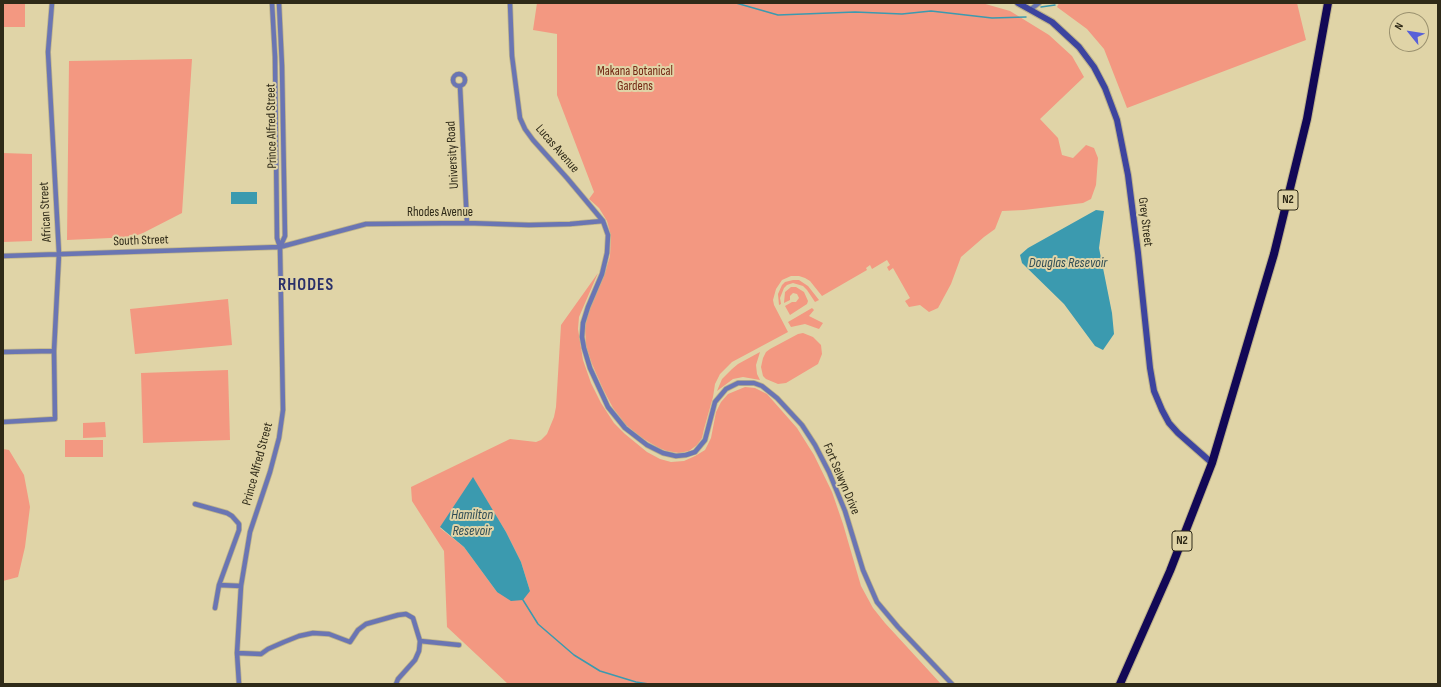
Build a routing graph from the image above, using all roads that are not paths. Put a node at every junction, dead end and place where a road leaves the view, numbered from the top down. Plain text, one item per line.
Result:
1 (52, 3) edge
2 (272, 3) edge
3 (279, 3) edge
4 (510, 3) edge
5 (1018, 3) edge
6 (1039, 3) edge
7 (1328, 3) edge
8 (1031, 9) junction
9 (460, 86) dead end
10 (603, 221) junction
11 (467, 223) junction
12 (280, 248) junction
13 (59, 254) junction
14 (3, 256) edge
15 (602, 274) joint
16 (54, 351) junction
17 (3, 352) edge
18 (3, 422) edge
19 (1212, 464) junction
20 (195, 504) dead end
21 (219, 585) junction
22 (241, 586) junction
23 (215, 608) dead end
24 (420, 641) junction
25 (459, 645) dead end
26 (237, 653) junction
27 (239, 684) edge
28 (396, 684) edge
29 (952, 684) edge
30 (1120, 684) edge

1 - 13 street, African Street
2 - 12 street, Prince Alfred Street
3 - 12 street, Prince Alfred Street
4 - 10 street, Lucas Avenue
5 - 8 main road, Grey Street
6 - 8 street
7 - 19 highway, N2
8 - 19 main road, Grey Street
9 - 11 street, University Road
10 - 11 street, Rhodes Avenue
10 - 15 street, Lucas Avenue
11 - 12 street, Rhodes Avenue
12 - 13 street, South Street
12 - 22 street, Prince Alfred Street
13 - 14 street, South Street
13 - 16 street, African Street
15 - 29 street, Fort Selwyn Drive
16 - 17 street
16 - 18 street, African Street
19 - 30 highway, N2
20 - 21 street
21 - 22 street
21 - 23 street
22 - 26 street, Prince Alfred Street
24 - 25 street
24 - 26 street
24 - 28 street
26 - 27 street, Prince Alfred Street

